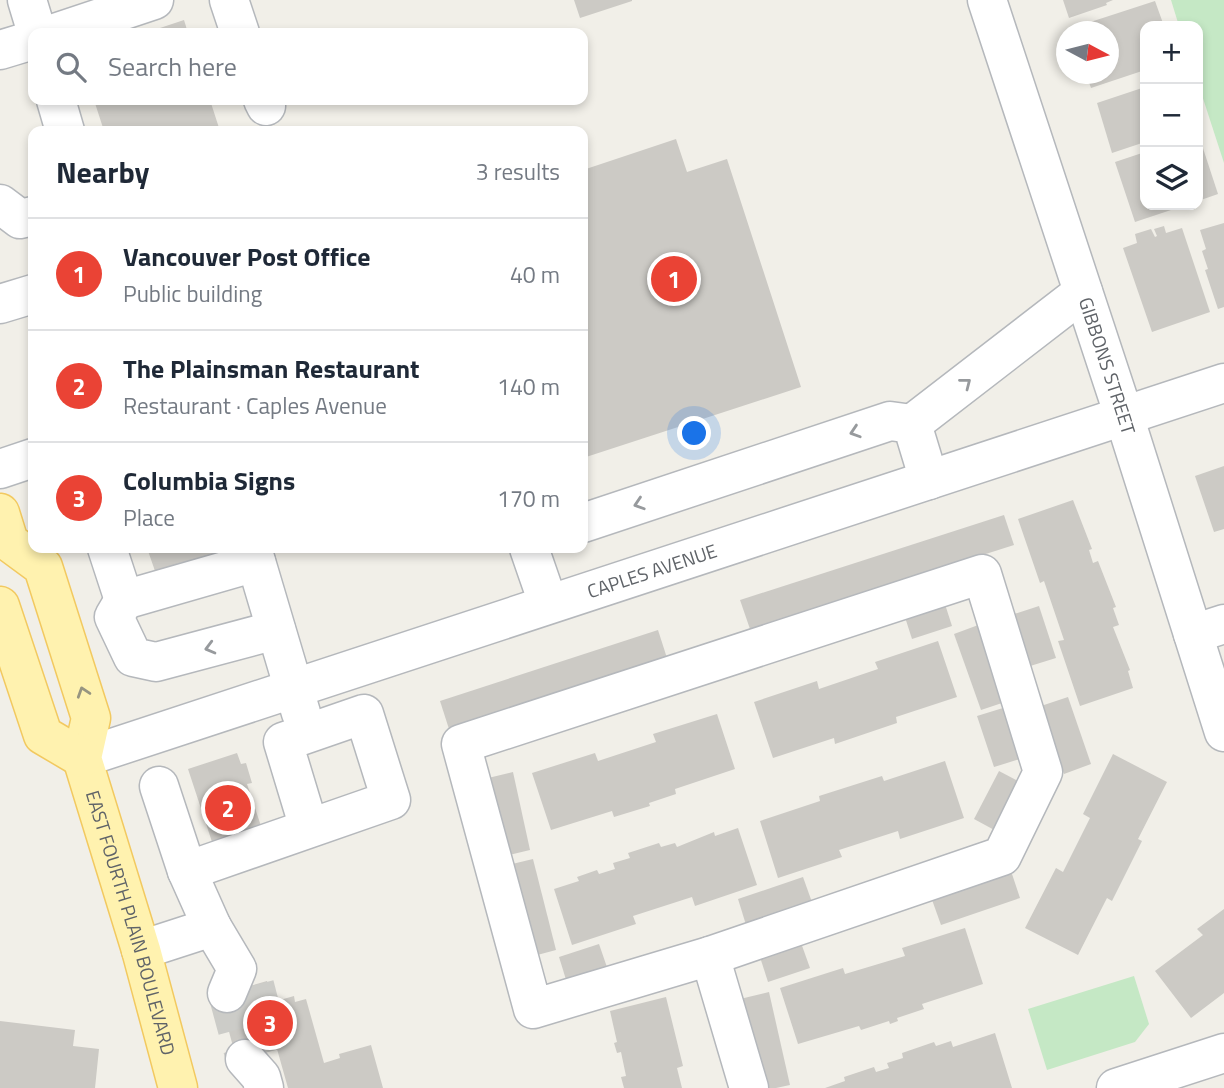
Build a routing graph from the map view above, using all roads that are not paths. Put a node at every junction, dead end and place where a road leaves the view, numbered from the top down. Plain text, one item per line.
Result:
1 (27, 0) edge
2 (154, 0) edge
3 (229, 0) edge
4 (987, 0) edge
5 (35, 28) edge
6 (70, 28) edge
7 (238, 28) edge
8 (28, 42) edge
9 (0, 50) edge
10 (57, 105) edge
11 (64, 126) edge
12 (0, 204) edge
13 (28, 217) edge
14 (1083, 292) junction
15 (1224, 383) edge
16 (1125, 416) junction
17 (912, 424) junction
18 (28, 460) edge
19 (0, 469) edge
20 (929, 480) junction
21 (588, 521) edge
22 (2, 540) edge
23 (109, 553) edge
24 (531, 553) edge
25 (254, 555) edge
26 (124, 600) junction
27 (548, 603) junction
28 (0, 606) edge
29 (1209, 629) edge
30 (276, 630) junction
31 (293, 688) junction
32 (1224, 732) edge
33 (307, 733) junction
34 (82, 758) junction
35 (159, 786) dead end
36 (309, 828) junction
37 (187, 871) junction
38 (212, 927) junction
39 (141, 950) junction
40 (710, 956) junction
41 (239, 982) tunnel mouth
42 (1224, 1053) edge
43 (178, 1088) edge
44 (749, 1088) edge
45 (1117, 1088) edge

1 - 5 street
2 - 6 street
3 - 7 street
4 - 14 street, GIBBONS STREET
8 - 9 street
10 - 11 street
12 - 13 street
14 - 16 street, GIBBONS STREET
17 -> 14 street
15 - 16 street, CAPLES AVENUE
16 - 20 street, CAPLES AVENUE
16 - 29 street, GIBBONS STREET
17 - 20 street
17 -> 21 street
18 - 19 street
20 - 27 street, CAPLES AVENUE
34 -> 22 main road, EAST FOURTH PLAIN BOULEVARD
23 - 26 street
24 - 27 street
25 - 26 street
25 - 30 street
30 -> 26 street
27 - 31 street, CAPLES AVENUE
28 - 34 main road
29 - 32 street, GIBBONS STREET
30 - 31 street
31 - 33 street
31 - 34 street, CAPLES AVENUE
33 - 36 street
33 - 36 street
34 - 39 main road, EAST FOURTH PLAIN BOULEVARD
35 - 37 street
36 - 37 street
37 - 38 street
38 - 39 street
38 - 41 street
39 - 43 main road, EAST FOURTH PLAIN BOULEVARD
40 - 40 street
40 - 44 street
42 - 45 street

